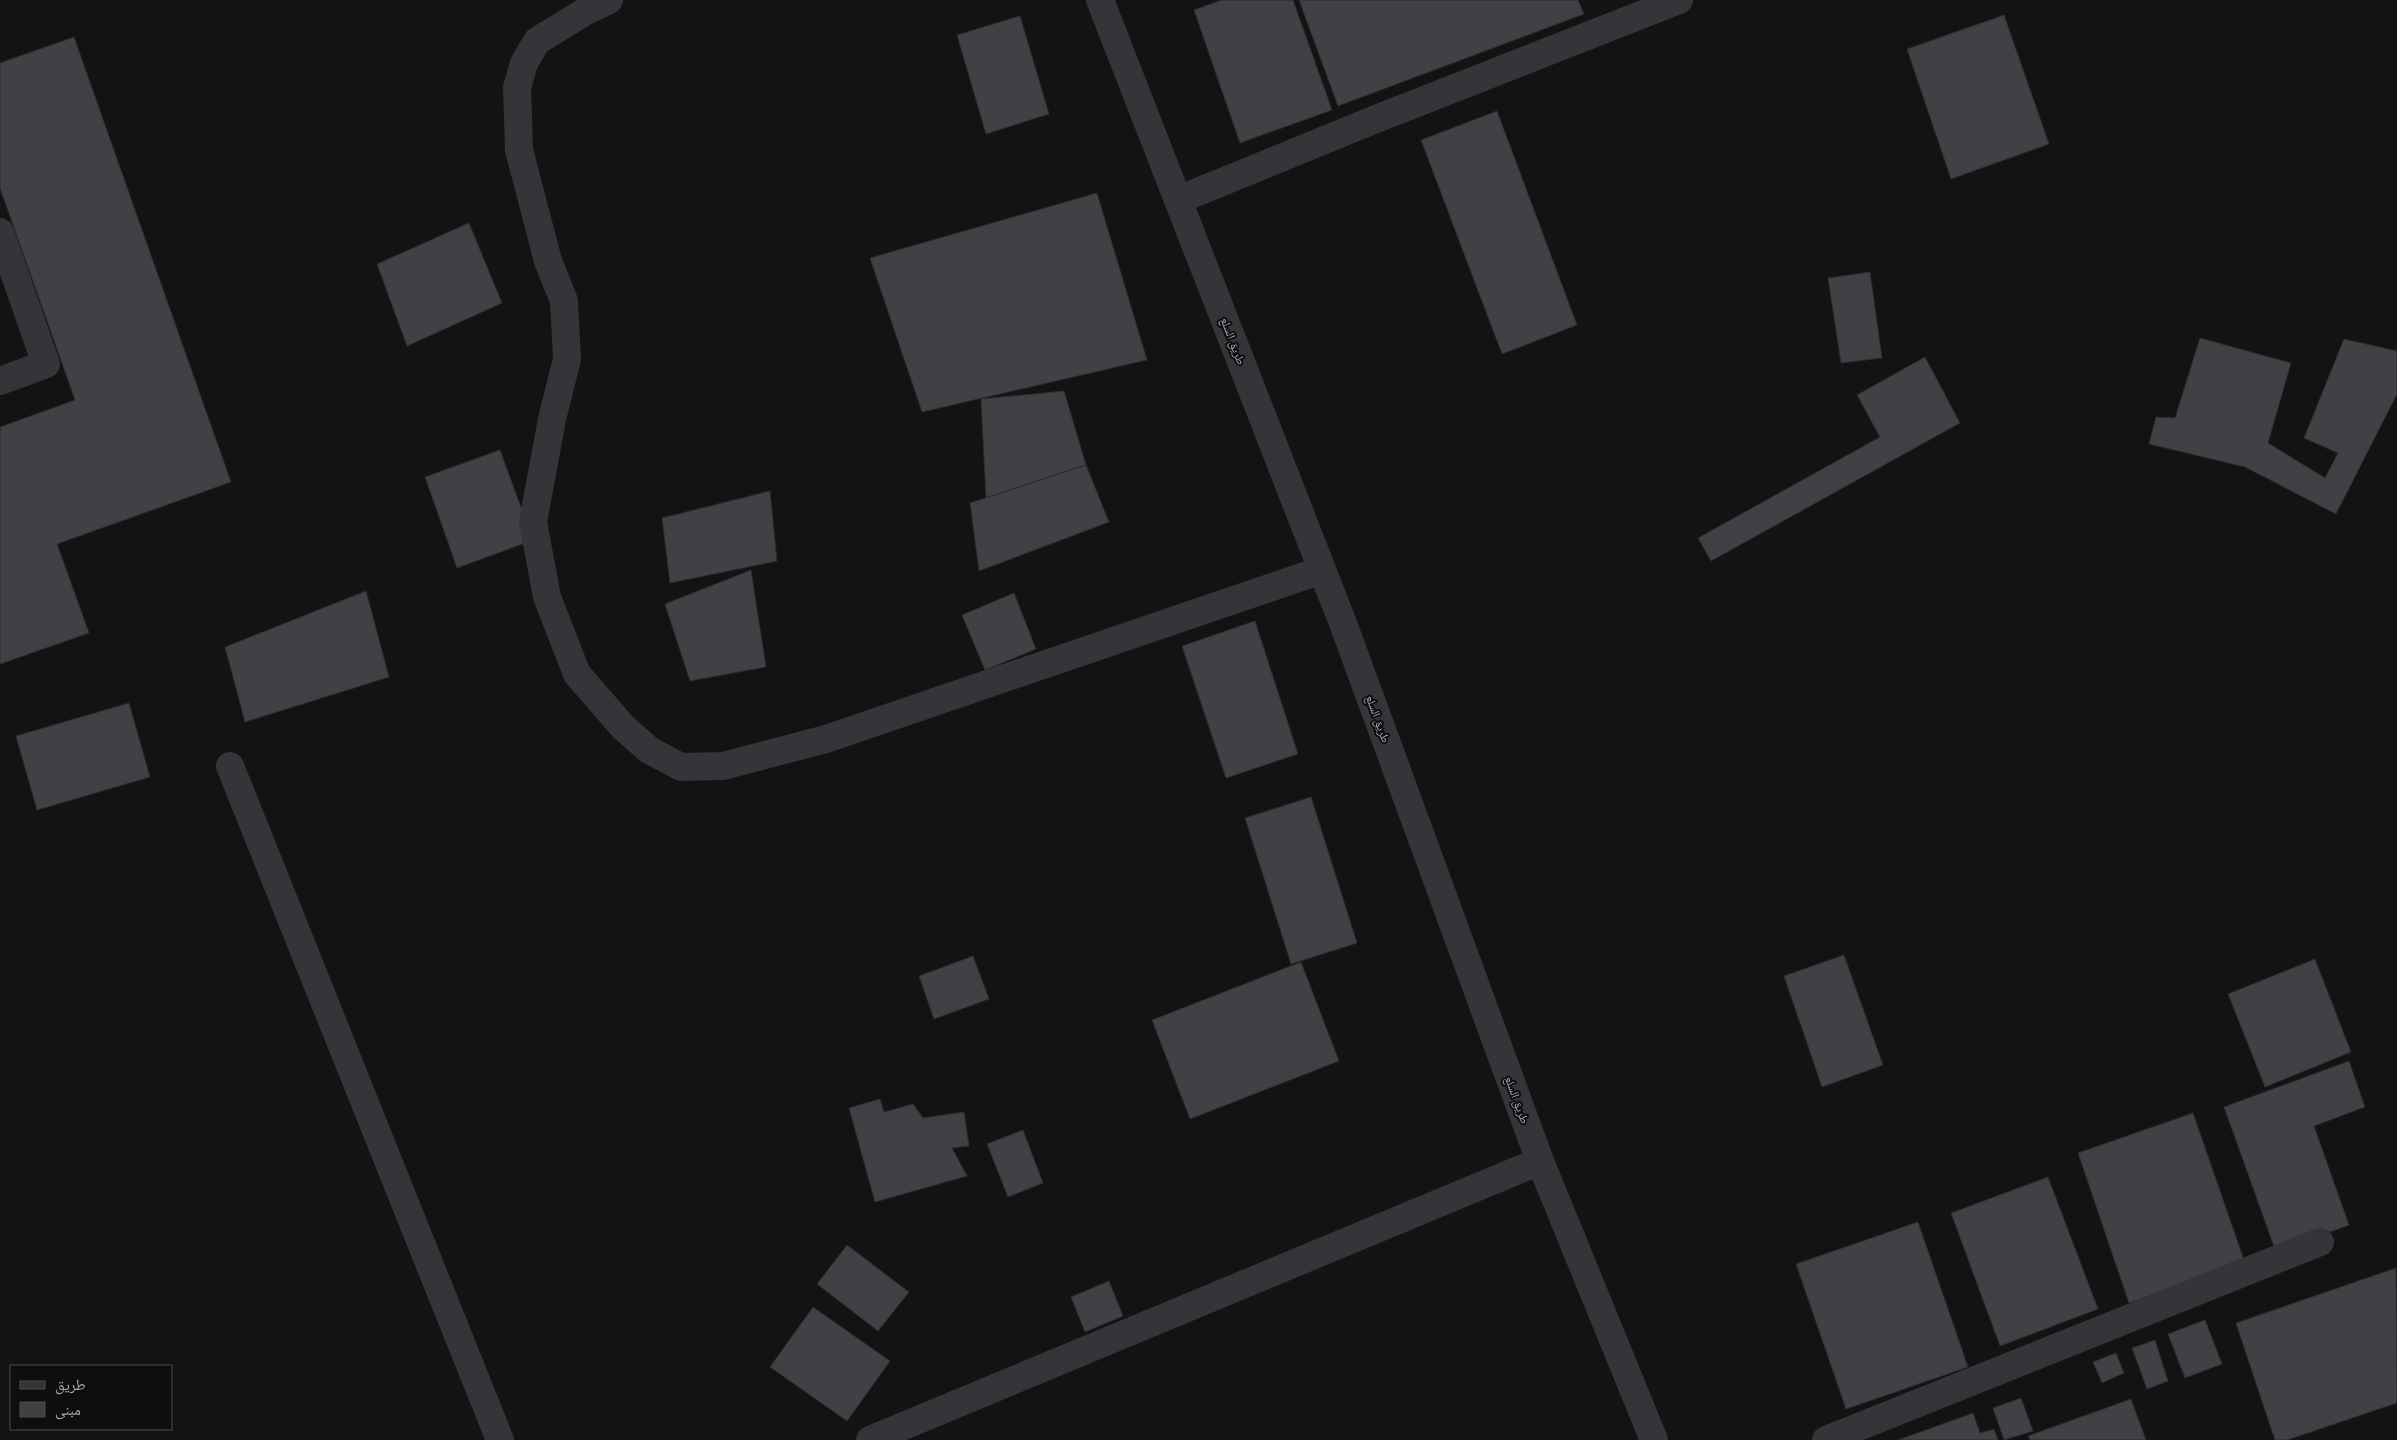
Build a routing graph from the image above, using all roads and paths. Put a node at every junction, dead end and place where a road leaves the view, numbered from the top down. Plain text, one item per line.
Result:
1 (609, 0) edge
2 (1100, 0) edge
3 (1680, 0) edge
4 (1178, 200) junction
5 (0, 232) edge
6 (0, 381) edge
7 (1322, 570) junction
8 (230, 766) dead end
9 (1540, 1161) junction
10 (2320, 1242) dead end
11 (500, 1440) edge
12 (870, 1440) edge
13 (1654, 1440) edge
14 (1826, 1440) edge

1 - 7 street
2 - 4 street, طريق السلع
3 - 4 street
4 - 7 street, طريق السلع
5 - 6 street
7 - 9 street, طريق السلع
8 - 11 street
9 - 12 street
9 - 13 street, طريق السلع
10 - 14 street

